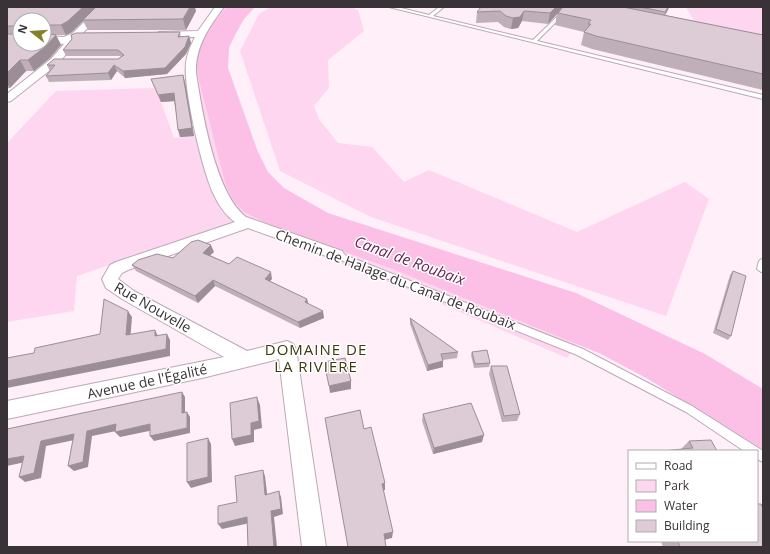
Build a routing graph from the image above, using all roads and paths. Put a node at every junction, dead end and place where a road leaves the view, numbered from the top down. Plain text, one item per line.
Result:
1 (104, 7) edge
2 (220, 7) edge
3 (391, 7) edge
4 (442, 7) edge
5 (569, 7) edge
6 (430, 16) junction
7 (202, 34) junction
8 (76, 35) junction
9 (148, 35) edge
10 (93, 36) edge
11 (52, 39) edge
12 (66, 40) junction
13 (534, 41) junction
14 (55, 61) junction
15 (70, 61) edge
16 (763, 97) edge
17 (7, 99) edge
18 (248, 223) junction
19 (337, 255) joint
20 (763, 261) edge
21 (760, 270) dead end
22 (247, 360) junction
23 (7, 410) edge
24 (751, 450) edge
25 (314, 547) edge

1 - 8 street
2 - 7 street, Chemin de Halage du Canal de Roubaix
3 - 6 lane
4 - 6 lane
5 - 13 lane
6 - 13 lane
7 - 9 street
7 - 18 street, Chemin de Halage du Canal de Roubaix
8 - 10 street
8 - 12 street
11 - 12 street
12 - 14 street
13 - 16 lane
14 - 15 street
14 - 17 street
18 - 19 street, Chemin de Halage du Canal de Roubaix
18 - 22 street, Rue Nouvelle
19 - 24 lane, Chemin de Halage du Canal de Roubaix
20 - 21 lane
22 - 23 street, Avenue de l'Égalité
22 - 25 street, Avenue de l'Égalité

